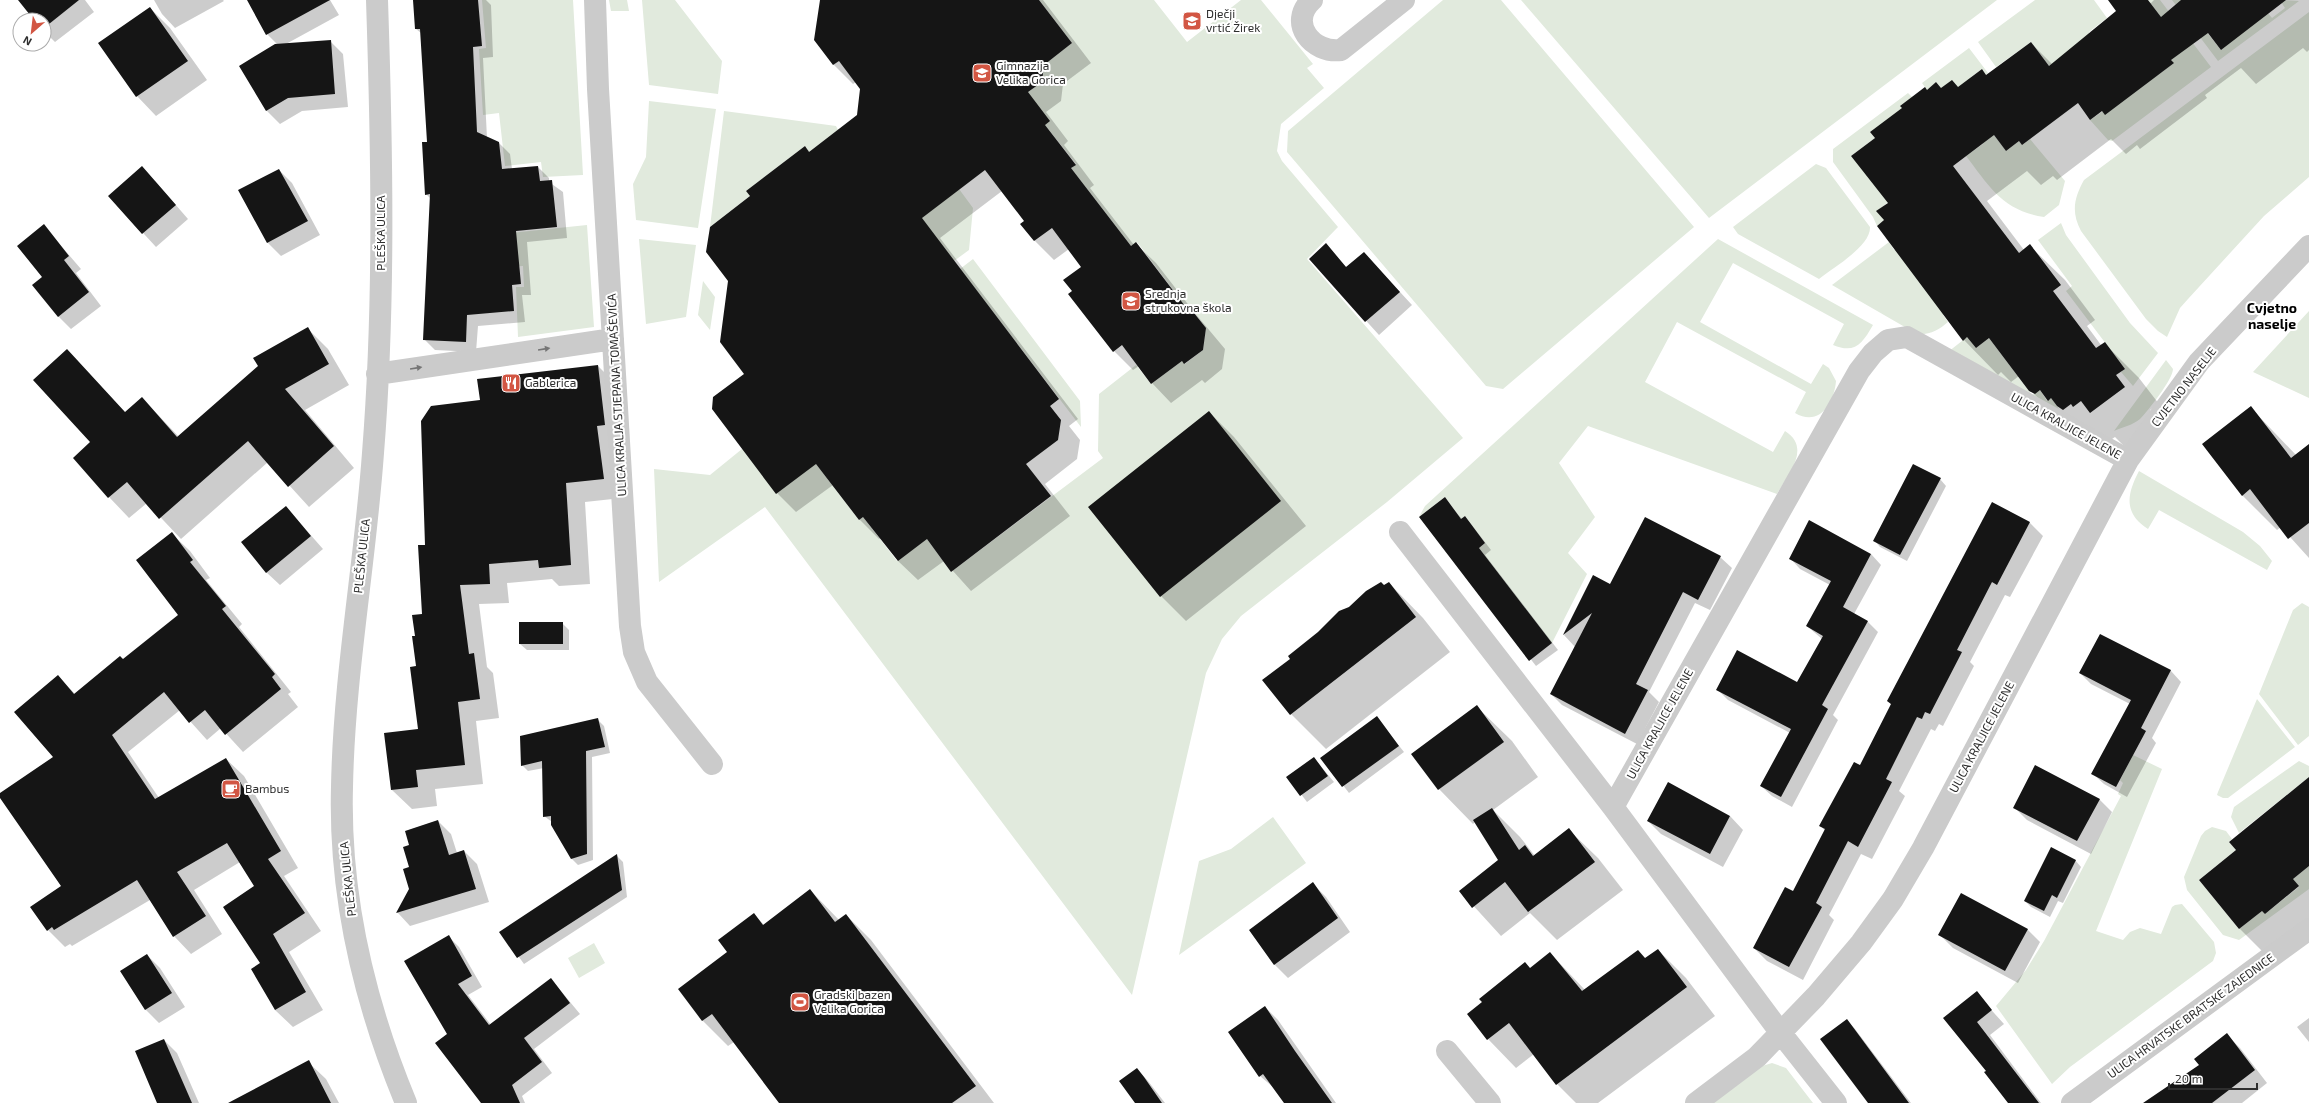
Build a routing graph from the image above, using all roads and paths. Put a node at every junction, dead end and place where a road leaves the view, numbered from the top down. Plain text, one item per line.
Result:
1 (377, 0) edge
2 (595, 0) edge
3 (1312, 0) edge
4 (1404, 0) edge
5 (2309, 246) edge
6 (613, 339) junction
7 (377, 374) junction
8 (2128, 460) junction
9 (1400, 532) dead end
10 (712, 764) dead end
11 (1613, 807) junction
12 (2309, 929) edge
13 (1780, 1032) junction
14 (1447, 1051) dead end
15 (406, 1103) edge
16 (1490, 1103) edge
17 (1696, 1103) edge
18 (1836, 1103) edge
19 (2072, 1103) edge

1 - 7 street, PLEŠKA ULICA
2 - 6 street, ULICA KRALJA STJEPANA TOMAŠEVIĆA
3 - 4 street
5 - 8 street, CVJETNO NASELJE
7 -> 6 street
6 - 10 street, ULICA KRALJA STJEPANA TOMAŠEVIĆA
7 - 15 street, PLEŠKA ULICA
8 - 11 street, ULICA KRALJICE JELENE
8 - 13 street, ULICA KRALJICE JELENE
9 - 11 street
11 - 13 street
12 - 19 street, ULICA HRVATSKE BRATSKE ZAJEDNICE
13 - 17 street, ULICA KRALJICE JELENE
13 - 18 street
14 - 16 street

